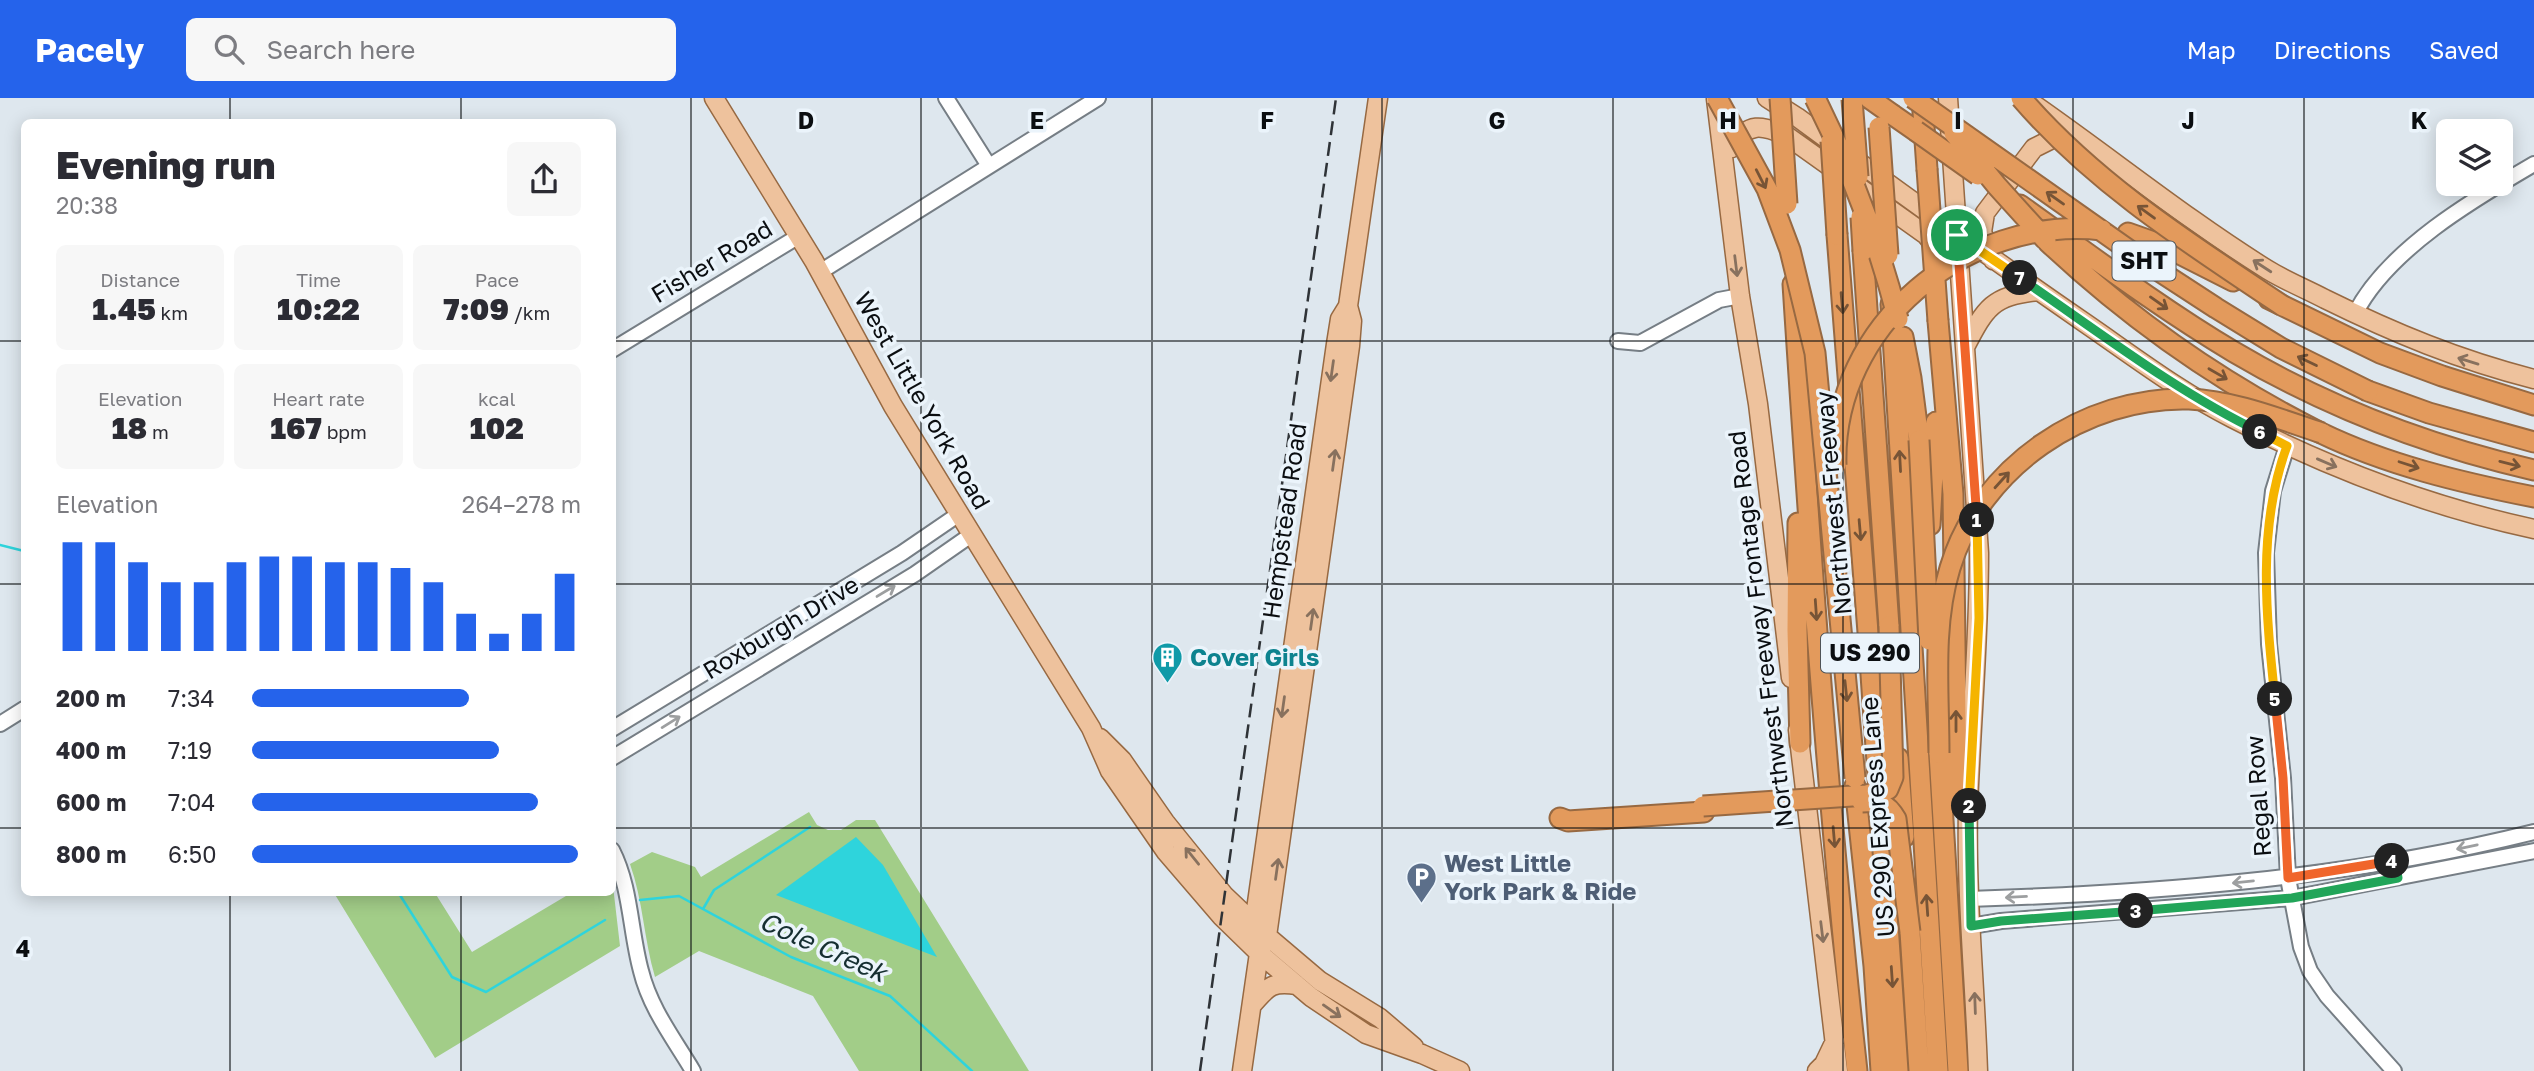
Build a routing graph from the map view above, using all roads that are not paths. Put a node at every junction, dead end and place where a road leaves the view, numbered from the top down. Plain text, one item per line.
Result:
1 (714, 98) edge
2 (946, 98) edge
3 (1098, 98) edge
4 (1378, 98) edge
5 (1703, 98) edge
6 (1717, 98) edge
7 (1767, 98) edge
8 (1780, 98) edge
9 (1815, 98) edge
10 (1828, 98) edge
11 (1852, 98) edge
12 (1869, 98) edge
13 (1877, 98) edge
14 (1913, 98) edge
15 (1922, 98) edge
16 (1929, 98) edge
17 (1948, 98) edge
18 (2023, 98) edge
19 (2080, 136) junction
20 (1720, 138) junction
21 (2534, 164) edge
22 (989, 166) junction
23 (1724, 174) junction
24 (1957, 235) junction
25 (799, 236) junction
26 (1994, 260) junction
27 (820, 272) junction
28 (2038, 291) junction
29 (1961, 293) junction
30 (1740, 296) junction
31 (2283, 306) junction
32 (2354, 314) junction
33 (1935, 321) junction
34 (1618, 341) dead end
35 (1965, 346) junction
36 (616, 348) edge
37 (1798, 371) junction
38 (2534, 379) edge
39 (2534, 405) edge
40 (2322, 433) junction
41 (2534, 442) edge
42 (2287, 446) junction
43 (2534, 470) edge
44 (2534, 497) edge
45 (959, 514) junction
46 (2534, 528) edge
47 (971, 535) junction
48 (1834, 564) junction
49 (839, 591) junction
50 (853, 611) junction
51 (1889, 626) junction
52 (727, 659) junction
53 (740, 680) junction
54 (21, 711) edge
55 (0, 724) edge
56 (1915, 725) junction
57 (616, 727) edge
58 (1091, 728) junction
59 (1800, 743) junction
60 (1939, 753) junction
61 (616, 756) edge
62 (1704, 809) junction
63 (1968, 811) junction
64 (2534, 832) edge
65 (2534, 851) edge
66 (2395, 860) junction
67 (616, 861) edge
68 (2288, 878) junction
69 (2398, 878) junction
70 (2292, 898) junction
71 (1969, 899) junction
72 (1971, 926) junction
73 (1261, 930) junction
74 (1910, 932) junction
75 (1259, 953) junction
76 (1297, 985) junction
77 (1252, 1005) junction
78 (1835, 1041) junction
79 (1422, 1054) junction
80 (693, 1071) edge
81 (1242, 1071) edge
82 (1460, 1071) edge
83 (1817, 1071) edge
84 (1838, 1071) edge
85 (1857, 1071) edge
86 (1881, 1071) edge
87 (1898, 1071) edge
88 (1919, 1071) edge
89 (1938, 1071) edge
90 (1958, 1071) edge
91 (1978, 1071) edge
92 (2394, 1071) edge

1 - 25 main road, West Little York Road
2 - 22 street
3 - 22 street
4 - 73 main road, Hempstead Road
5 - 20 main road
6 - 20 main road, Northwest Freeway Frontage Road
6 -> 48 highway, bridge
7 - 24 main road
8 - 37 highway, bridge
9 - 60 highway, bridge
10 -> 87 highway, Northwest Freeway / US 290, bridge
11 - 51 highway, US 290 Express Lane, bridge
12 -> 43 highway, SHT, bridge
56 -> 13 highway, US 290, bridge
41 -> 14 highway, SHT, bridge
15 - 33 highway, bridge
16 -> 40 highway, bridge
17 - 24 main road
18 - 19 main road
31 -> 18 highway, bridge
19 - 26 main road
32 -> 19 main road
20 - 23 main road, Northwest Freeway Frontage Road
21 - 32 street
22 - 27 street
23 - 29 main road
23 -> 30 main road, Northwest Freeway Frontage Road
24 - 26 main road
24 - 29 main road
25 - 27 main road, West Little York Road
25 - 36 street, Fisher Road
26 - 28 main road
27 - 45 main road, West Little York Road
28 - 35 main road
28 - 42 main road
29 - 35 main road
30 - 34 street
30 - 59 main road, Northwest Freeway Frontage Road
31 - 39 highway
31 - 48 highway, bridge
38 -> 32 main road
33 - 56 highway
63 -> 33 highway
35 - 63 main road
37 - 59 highway
37 -> 85 highway
40 -> 44 highway
60 -> 40 highway, bridge
42 -> 46 main road
42 - 68 street, Regal Row
45 - 47 main road, West Little York Road
45 - 49 street, Roxburgh Drive
50 -> 47 street, Roxburgh Drive
47 - 58 main road, West Little York Road
48 -> 86 highway, bridge
49 - 50 street
49 - 52 street, Roxburgh Drive
50 - 53 street, Roxburgh Drive
51 - 62 highway, bridge
51 - 74 highway, US 290 Express Lane, bridge
52 - 53 street
52 - 57 street, Roxburgh Drive
61 -> 53 street, Roxburgh Drive
54 - 55 street
89 -> 56 highway, US 290
73 -> 58 main road, West Little York Road
58 - 75 main road, West Little York Road
59 -> 78 main road, Northwest Freeway Frontage Road
60 - 90 highway
62 - 62 highway
62 - 74 highway, bridge
63 - 71 main road
64 -> 66 street
65 - 69 street
66 - 68 street
66 - 69 street
67 - 80 street
68 - 70 street, Regal Row
68 -> 71 street
69 - 70 street
70 - 72 street
70 - 92 street, Regal Row
71 - 72 main road
91 -> 72 main road
73 - 75 main road, Hempstead Road
73 - 79 main road, West Little York Road
74 - 88 highway, US 290 Express Lane
75 - 76 main road, West Little York Road
75 - 77 main road, Hempstead Road
76 - 77 main road
76 -> 79 main road, West Little York Road
77 - 81 main road, Hempstead Road
78 - 83 main road
78 - 84 main road, Northwest Freeway Frontage Road
79 - 82 main road, West Little York Road

